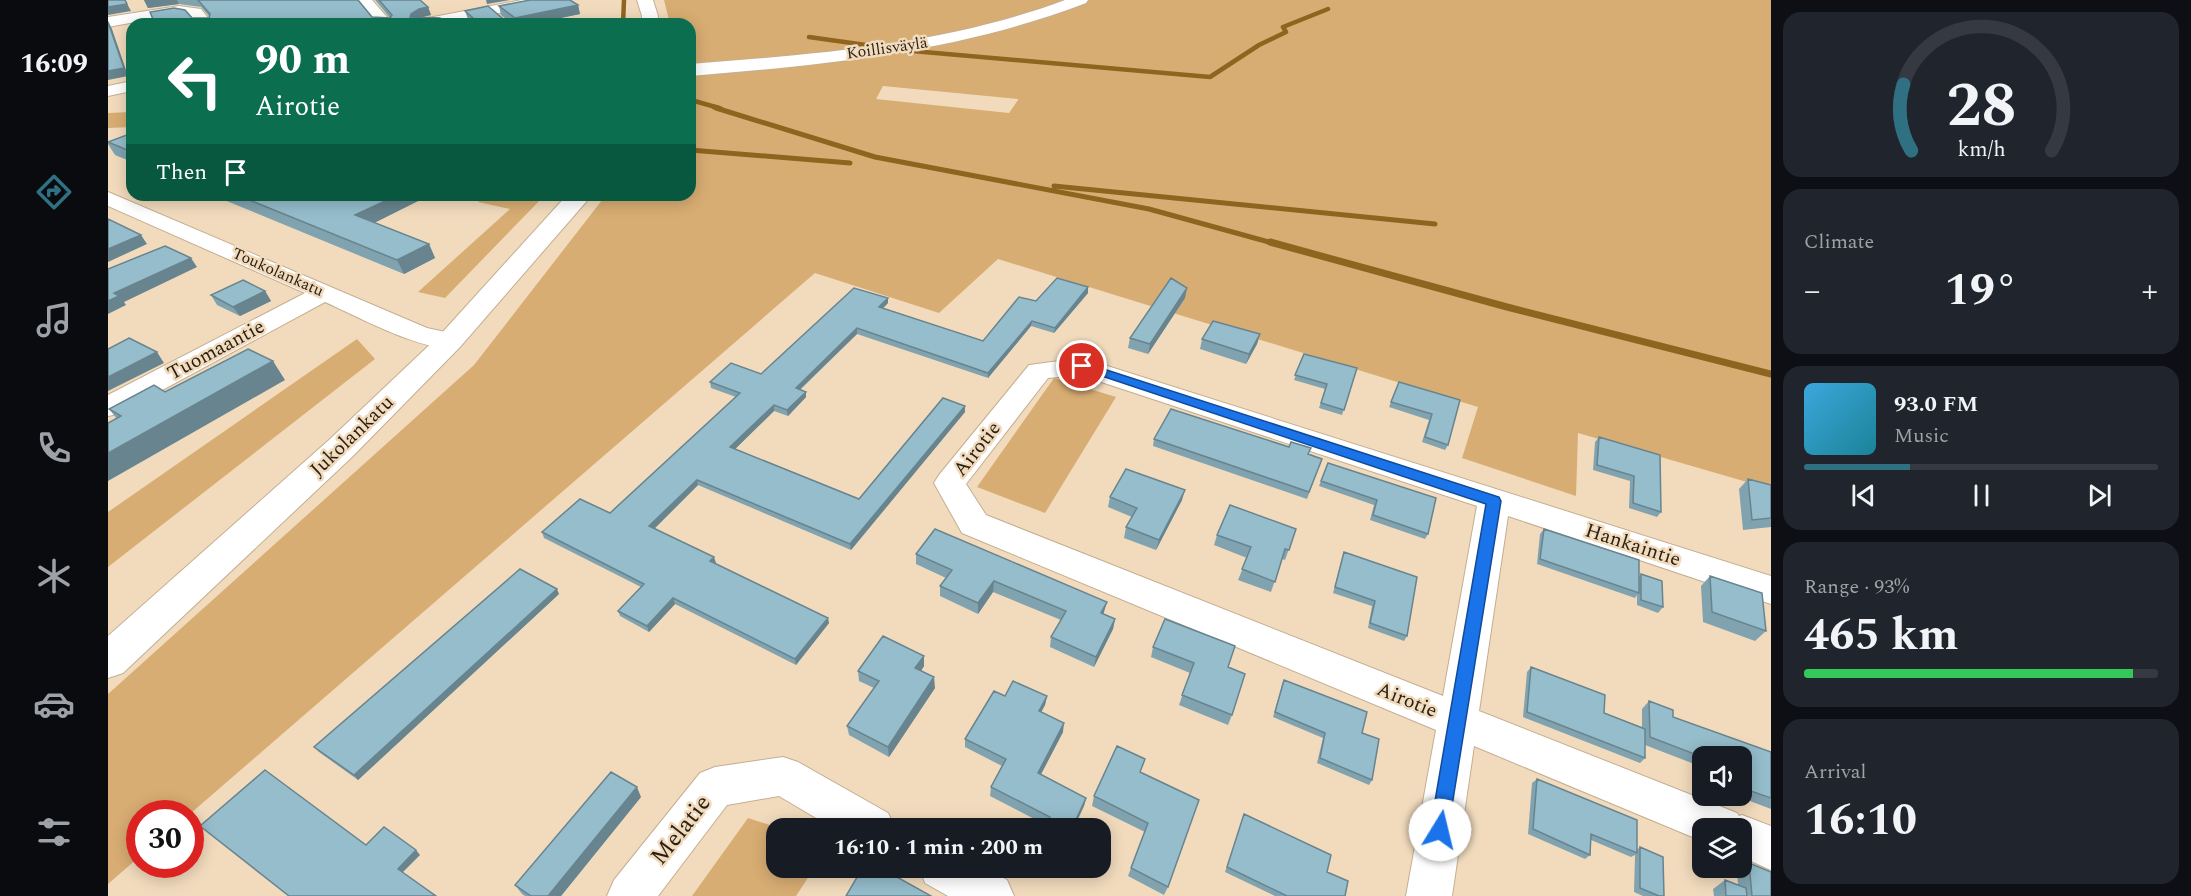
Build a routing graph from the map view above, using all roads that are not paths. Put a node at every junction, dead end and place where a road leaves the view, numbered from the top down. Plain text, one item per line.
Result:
1 (363, 0) edge
2 (645, 0) edge
3 (1080, 0) edge
4 (537, 1) edge
5 (132, 18) edge
6 (200, 18) edge
7 (380, 18) edge
8 (453, 18) edge
9 (650, 18) edge
10 (126, 19) edge
11 (108, 22) edge
12 (696, 69) edge
13 (126, 87) edge
14 (108, 91) edge
15 (108, 198) edge
16 (575, 201) edge
17 (194, 235) junction
18 (162, 249) edge
19 (324, 293) junction
20 (450, 341) junction
21 (108, 407) edge
22 (1494, 501) junction
23 (1771, 590) edge
24 (108, 661) edge
25 (1458, 721) junction
26 (855, 818) edge
27 (1697, 818) edge
28 (1752, 840) edge
29 (1771, 848) edge
30 (960, 878) edge
31 (630, 896) edge
32 (991, 896) edge
33 (1429, 896) edge

1 - 7 street
2 - 9 main road
3 - 12 main road, Koillisväylä
4 - 8 street
5 - 6 street
10 - 11 street
13 - 14 street
15 - 17 street, Toukolankatu
16 - 20 main road, Jukolankatu
17 - 18 street
17 - 19 street, Toukolankatu
19 - 20 street, Toukolankatu
19 - 21 street, Tuomaantie
20 - 24 main road, Jukolankatu
22 - 23 street, Hankaintie
22 - 25 street
22 - 25 street, Airotie
25 - 27 street
25 - 33 street
26 - 31 street, Melatie
28 - 29 street
30 - 32 street

